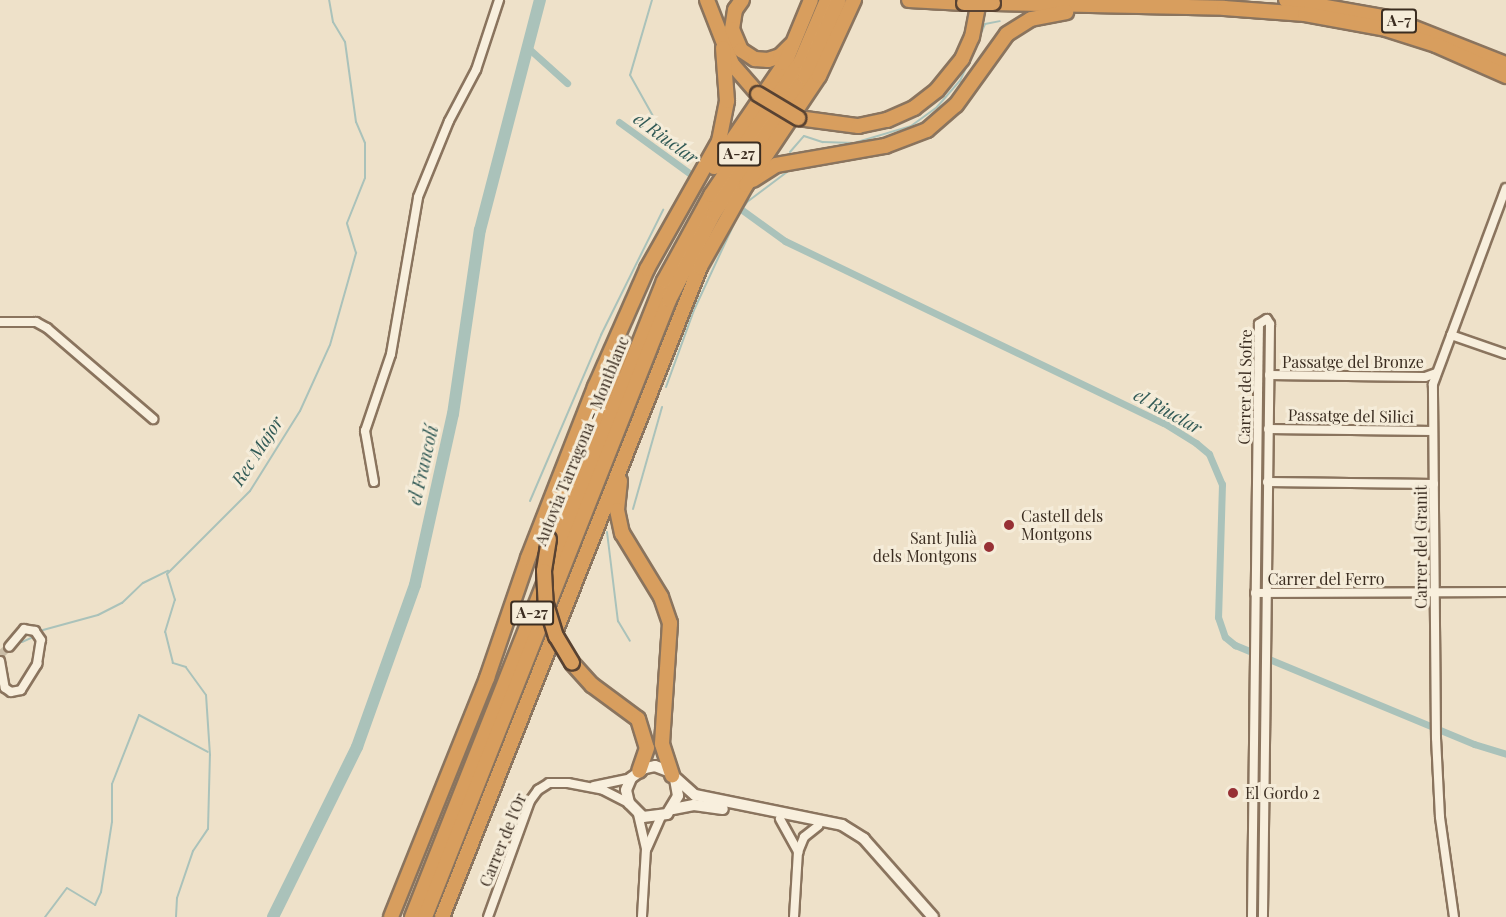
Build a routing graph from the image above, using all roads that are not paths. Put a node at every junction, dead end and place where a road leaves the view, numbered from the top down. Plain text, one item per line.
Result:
1 (499, 0) edge
2 (708, 0) edge
3 (742, 0) edge
4 (811, 0) edge
5 (827, 0) edge
6 (839, 0) edge
7 (854, 0) edge
8 (909, 0) edge
9 (979, 0) edge
10 (1286, 0) edge
11 (1109, 5) junction
12 (797, 36) junction
13 (723, 48) junction
14 (1506, 64) edge
15 (1506, 76) edge
16 (746, 185) junction
17 (1506, 188) edge
18 (651, 275) junction
19 (631, 309) junction
20 (0, 322) edge
21 (1450, 334) junction
22 (1506, 354) edge
23 (1436, 373) junction
24 (1269, 375) junction
25 (153, 418) dead end
26 (636, 429) junction
27 (1268, 429) junction
28 (1433, 430) junction
29 (614, 440) junction
30 (374, 482) dead end
31 (1268, 482) junction
32 (1434, 484) junction
33 (586, 546) junction
34 (1506, 592) edge
35 (1255, 593) junction
36 (1268, 593) junction
37 (1434, 593) junction
38 (511, 613) junction
39 (9, 647) tunnel mouth
40 (0, 661) edge
41 (490, 717) junction
42 (635, 774) junction
43 (673, 777) junction
44 (589, 786) junction
45 (492, 789) junction
46 (629, 803) junction
47 (673, 809) junction
48 (638, 814) junction
49 (661, 817) junction
50 (780, 819) junction
51 (818, 826) junction
52 (646, 849) junction
53 (798, 852) junction
54 (391, 917) edge
55 (412, 917) edge
56 (425, 917) edge
57 (431, 917) edge
58 (442, 917) edge
59 (488, 917) edge
60 (642, 917) edge
61 (795, 917) edge
62 (924, 917) edge
63 (933, 917) edge
64 (1252, 917) edge
65 (1263, 917) edge
66 (1454, 917) edge

1 - 30 street
2 - 13 highway
3 - 12 highway
4 - 12 highway
5 - 41 highway, Autovia Tarragona - Montblanc / A-27
6 - 29 highway, Autovia Tarragona - Montblanc / A-27
7 - 16 highway
8 - 11 highway, A-7, bridge
9 - 13 highway, bridge
10 - 14 highway, A-7
11 - 15 highway, A-7
11 - 16 highway
12 - 18 highway
13 - 19 highway
16 - 26 highway
17 - 21 street, Carrer del Granit
18 - 19 highway
18 - 42 highway, bridge
19 - 38 highway
20 - 25 street
21 - 22 street
21 - 23 street, Carrer del Granit
23 - 24 street, Passatge del Bronze
23 - 28 street, Carrer del Granit
24 - 27 street, Carrer del Sofre
24 - 35 street, Carrer del Sofre
26 - 33 highway
26 - 43 highway
27 - 28 street, Passatge del Silici
27 - 31 street, Carrer del Sofre
28 - 32 street, Carrer del Granit
29 - 33 highway
29 - 56 highway, Autovia Tarragona - Montblanc / A-27
31 - 32 street
31 - 36 street, Carrer del Sofre
32 - 37 street, Carrer del Granit
33 - 45 highway
34 - 37 street, Carrer del Ferro
35 - 36 street, Carrer del Ferro
35 - 64 street, Carrer del Sofre
36 - 37 street, Carrer del Ferro
36 - 65 street, Carrer del Sofre
37 - 66 street, Carrer del Granit
38 - 41 highway
38 - 54 highway
39 - 40 street
41 - 55 highway, Autovia Tarragona - Montblanc / A-27
42 - 43 main road
42 - 44 street, Carrer de l'Or
42 - 46 main road
43 - 47 main road
43 - 63 main road
44 - 46 street, Carrer de l'Or
44 - 59 street, Carrer de l'Or
45 - 57 highway
45 - 58 highway
46 - 48 main road
47 - 49 main road
47 - 50 main road
48 - 49 main road
48 - 52 street
49 - 52 street
50 - 51 main road
50 - 53 street
51 - 53 street
51 - 62 main road
52 - 60 street
53 - 61 street

